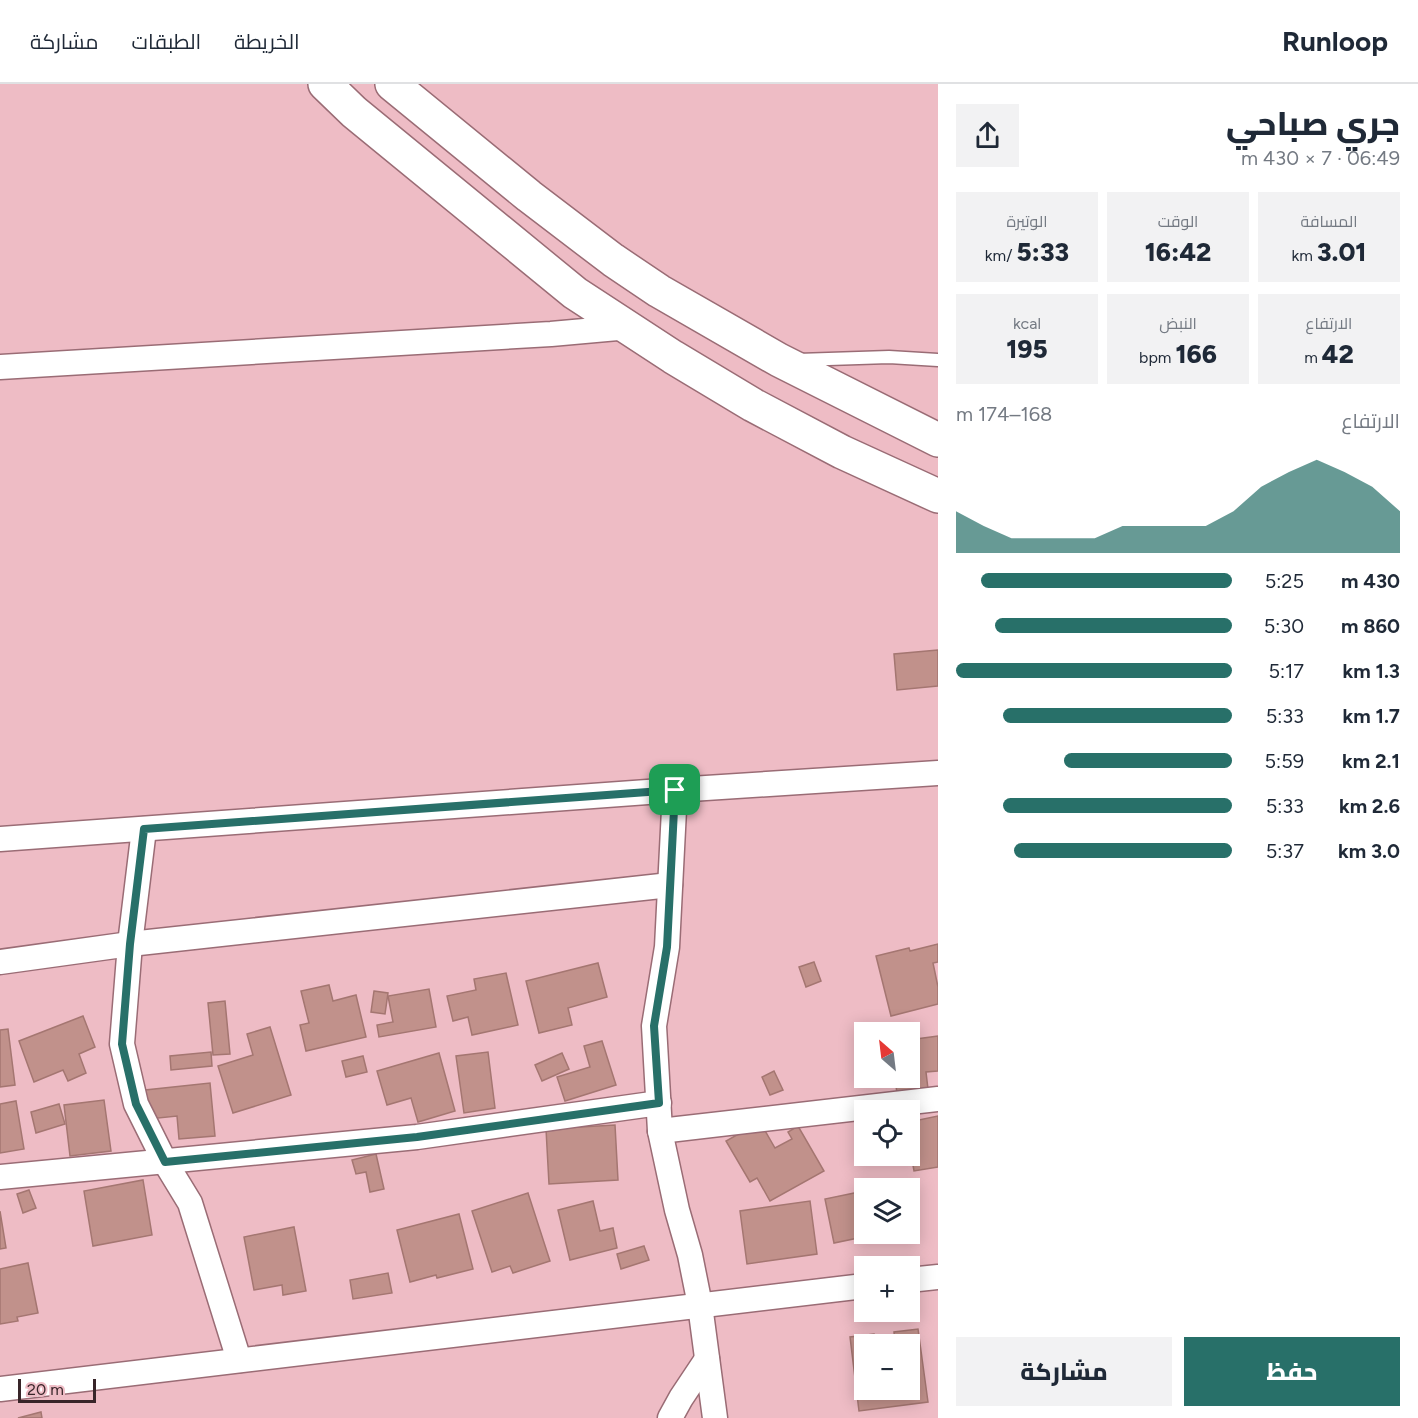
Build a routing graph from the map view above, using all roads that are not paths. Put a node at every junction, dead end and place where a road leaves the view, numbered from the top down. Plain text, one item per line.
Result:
1 (325, 84) edge
2 (392, 84) edge
3 (629, 327) junction
4 (779, 360) junction
5 (938, 360) edge
6 (0, 367) edge
7 (938, 440) edge
8 (938, 496) edge
9 (938, 773) edge
10 (675, 790) junction
11 (144, 829) junction
12 (0, 839) edge
13 (670, 885) junction
14 (130, 944) junction
15 (0, 962) edge
16 (938, 1099) edge
17 (659, 1103) junction
18 (660, 1131) junction
19 (165, 1162) junction
20 (0, 1177) edge
21 (938, 1277) edge
22 (920, 1279) edge
23 (854, 1287) edge
24 (700, 1305) junction
25 (707, 1359) junction
26 (239, 1360) junction
27 (0, 1389) edge
28 (670, 1418) edge
29 (715, 1418) edge

1 - 3 main road
2 - 4 main road
3 - 6 street
3 - 8 main road
4 - 5 lane
4 - 7 main road
9 - 10 street
10 - 11 street
10 - 13 street
11 - 12 street
11 - 14 street
13 - 14 street
13 - 17 street
14 - 15 street
14 - 19 street
16 - 18 street
17 - 18 street
17 - 19 street
18 - 24 street
19 - 20 street
19 - 26 street
21 - 22 street
23 - 24 street
24 - 25 street
24 - 26 street
25 - 28 street
25 - 29 street
26 - 27 street

